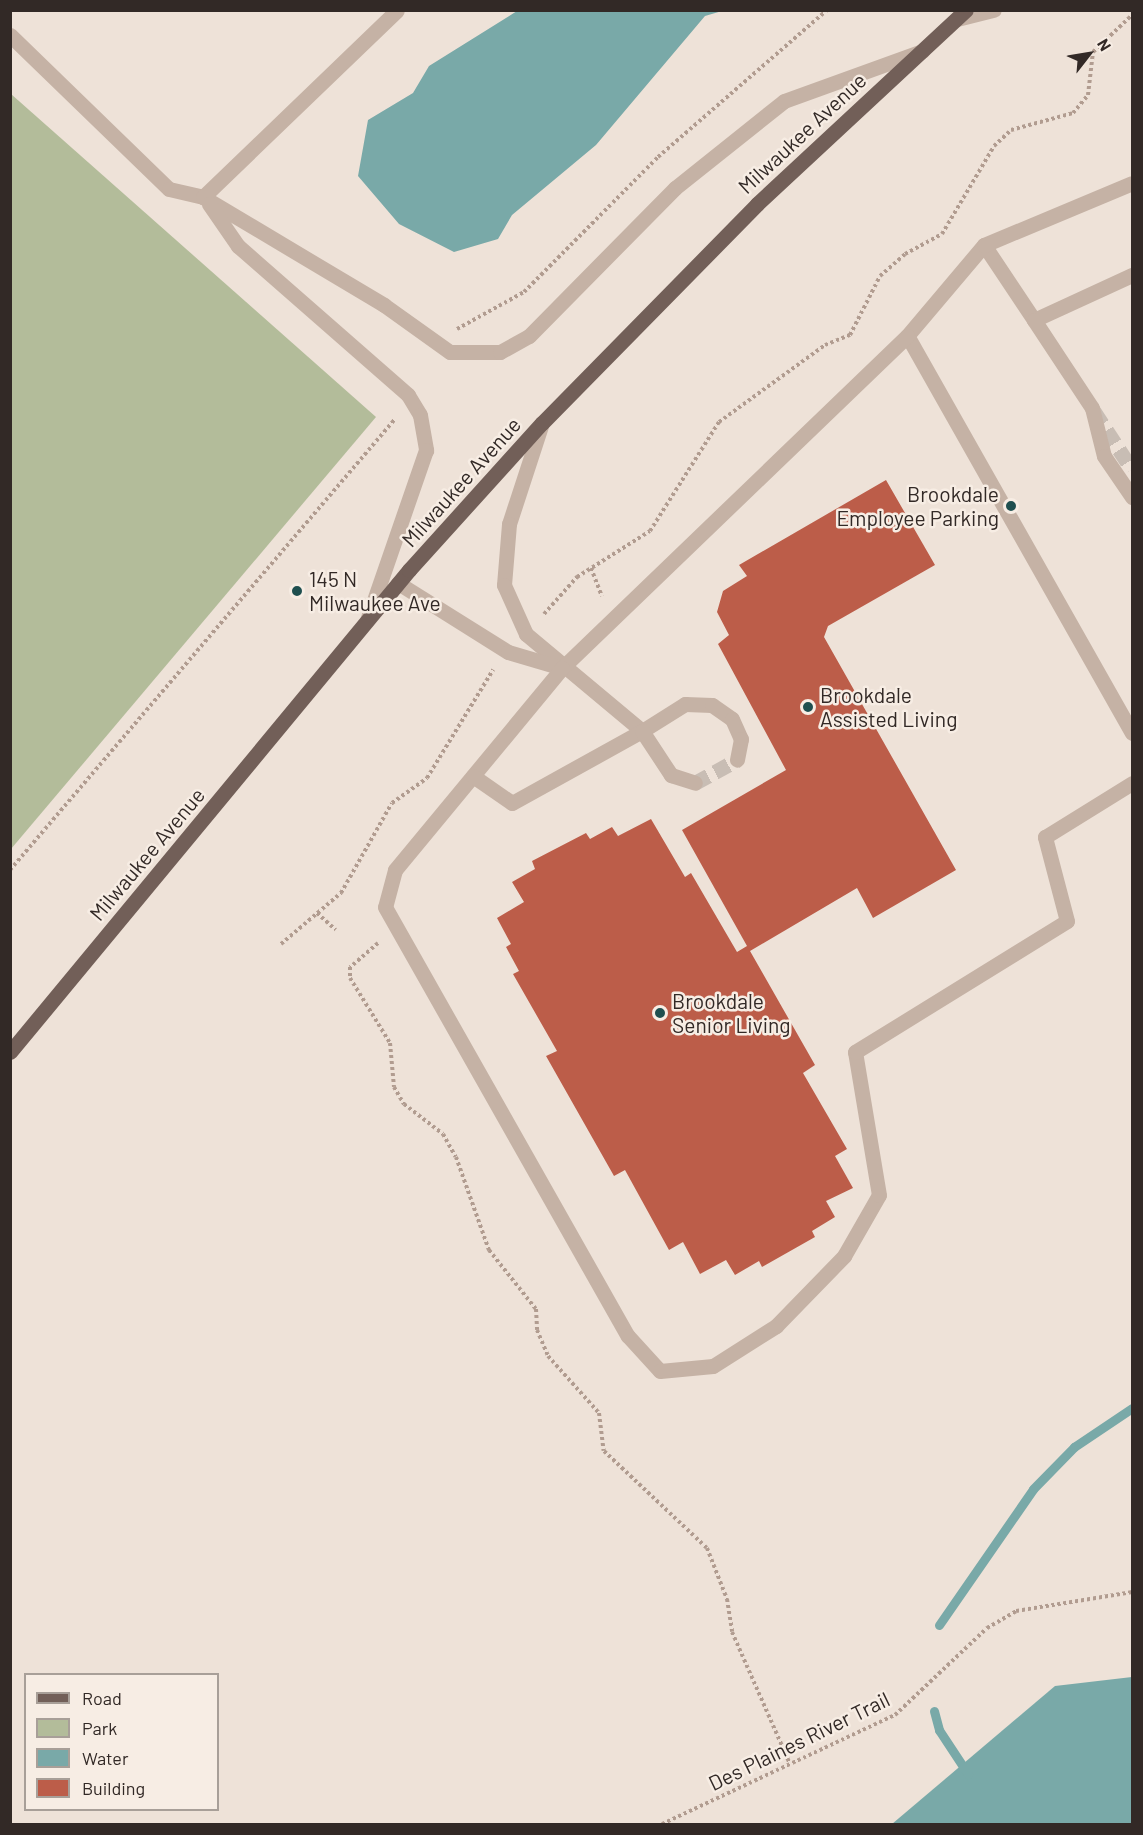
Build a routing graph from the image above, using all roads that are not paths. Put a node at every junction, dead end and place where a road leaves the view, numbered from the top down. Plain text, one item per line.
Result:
1 (397, 10) edge
2 (994, 10) edge
3 (961, 15) edge
4 (10, 35) edge
5 (922, 51) junction
6 (1132, 183) edge
7 (203, 197) junction
8 (984, 245) junction
9 (1132, 275) edge
10 (1034, 320) junction
11 (907, 336) junction
12 (542, 423) junction
13 (1132, 497) edge
14 (398, 583) junction
15 (367, 622) junction
16 (562, 668) junction
17 (642, 731) junction
18 (1132, 733) edge
19 (737, 760) dead end
20 (473, 776) junction
21 (695, 783) dead end
22 (1132, 783) edge
23 (10, 1052) edge

1 - 7 lane
2 - 3 lane
3 - 5 main road, Milwaukee Avenue
4 - 7 lane
5 - 7 lane
5 - 12 main road, Milwaukee Avenue
6 - 8 lane
7 - 15 lane
8 - 10 lane
8 - 11 lane
9 - 10 lane
10 - 13 lane
11 - 16 lane
11 - 18 lane
12 - 14 main road, Milwaukee Avenue
12 - 16 lane
14 - 15 main road, Milwaukee Avenue
14 - 16 lane
15 - 23 main road, Milwaukee Avenue
16 - 17 lane
16 - 20 lane
17 - 19 lane
17 - 20 lane
17 - 21 lane
20 - 22 lane

